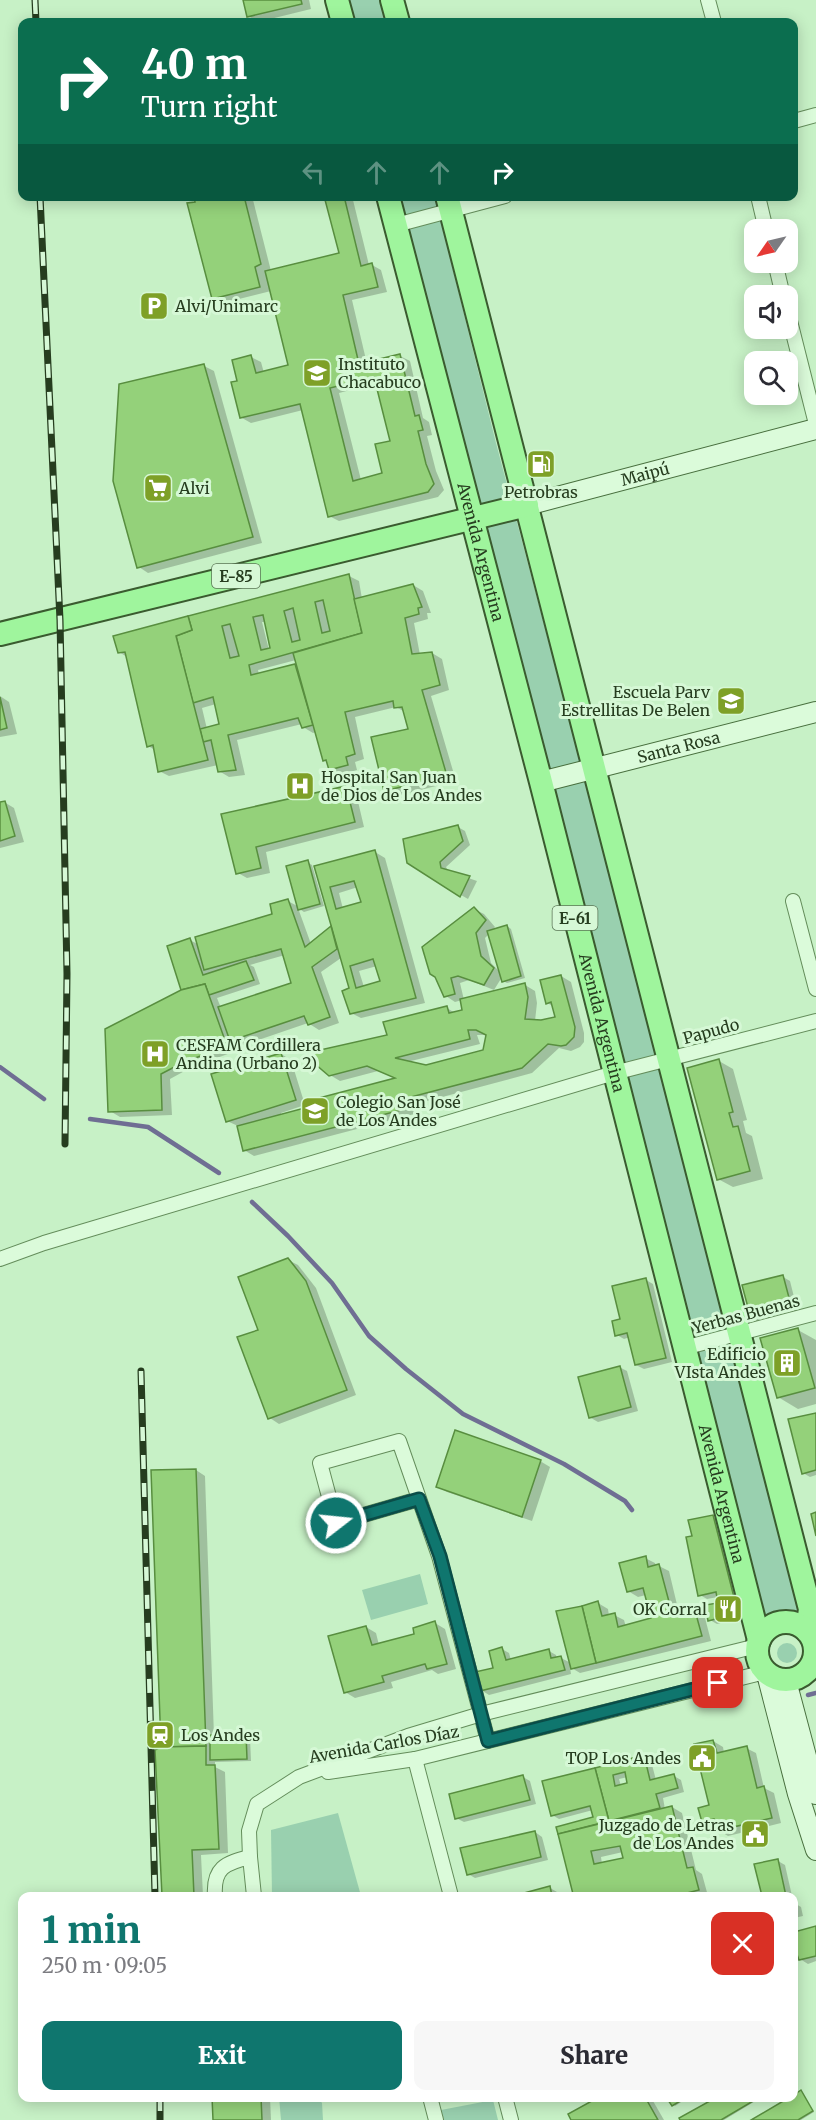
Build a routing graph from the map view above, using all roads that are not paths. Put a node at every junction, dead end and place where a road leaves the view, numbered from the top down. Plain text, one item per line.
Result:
1 (337, 0) edge
2 (392, 0) edge
3 (708, 0) edge
4 (342, 18) edge
5 (397, 18) edge
6 (713, 18) edge
7 (816, 116) edge
8 (798, 120) edge
9 (389, 201) edge
10 (470, 201) edge
11 (759, 201) edge
12 (449, 204) edge
13 (763, 219) edge
14 (396, 225) junction
15 (795, 339) edge
16 (816, 424) edge
17 (816, 429) edge
18 (526, 505) junction
19 (472, 519) junction
20 (0, 634) edge
21 (816, 712) edge
22 (595, 769) junction
23 (542, 782) junction
24 (793, 901) dead end
25 (816, 989) edge
26 (816, 1021) edge
27 (670, 1058) junction
28 (614, 1073) junction
29 (0, 1259) edge
30 (816, 1313) edge
31 (738, 1334) junction
32 (684, 1348) junction
33 (419, 1499) junction
34 (813, 1641) edge
35 (758, 1643) junction
36 (772, 1676) junction
37 (481, 1714) junction
38 (488, 1741) junction
39 (415, 1759) junction
40 (299, 1777) junction
41 (816, 1794) edge
42 (815, 1849) edge
43 (250, 1857) junction
44 (215, 1892) edge
45 (254, 1892) edge
46 (450, 1892) edge
47 (431, 2102) edge
48 (506, 2102) edge
49 (435, 2120) edge
50 (511, 2120) edge

1 - 4 main road
2 - 5 main road
3 - 6 street
7 - 8 street
9 - 14 main road, Avenida Argentina / E-61
10 - 12 street
11 - 13 street
12 - 14 street
12 - 18 main road
14 - 19 main road, Avenida Argentina / E-61
15 - 16 street
17 - 18 main road, Maipú
18 - 19 main road, Maipú / E-85
18 - 22 main road
19 - 20 main road, E-85
19 - 23 main road, Avenida Argentina / E-61
21 - 22 main road, Santa Rosa
22 - 23 main road, Santa Rosa
22 - 27 main road
23 - 28 main road, Avenida Argentina / E-61
24 - 25 street
26 - 27 street, Papudo
27 - 28 street, Papudo
27 - 31 main road
28 - 29 street, Papudo
28 - 32 main road, Avenida Argentina / E-61
30 - 31 street, Yerbas Buenas
31 - 32 street, Yerbas Buenas
31 - 34 main road
32 - 35 main road, Avenida Argentina / E-61
33 - 33 street
33 - 37 street
34 - 35 main road
34 - 36 main road
35 - 36 main road, Avenida Argentina / E-61
35 - 37 street, Avenida Carlos Díaz
36 - 38 street, Avenida Carlos Díaz
36 - 41 main road, E-61
36 - 42 main road, E-61
37 - 38 street
37 - 40 street, Avenida Carlos Díaz
38 - 39 street, Avenida Carlos Díaz
39 - 40 street, Avenida Carlos Díaz
39 - 46 street
40 - 43 street
43 - 44 street
43 - 45 street
47 - 49 street
48 - 50 street

